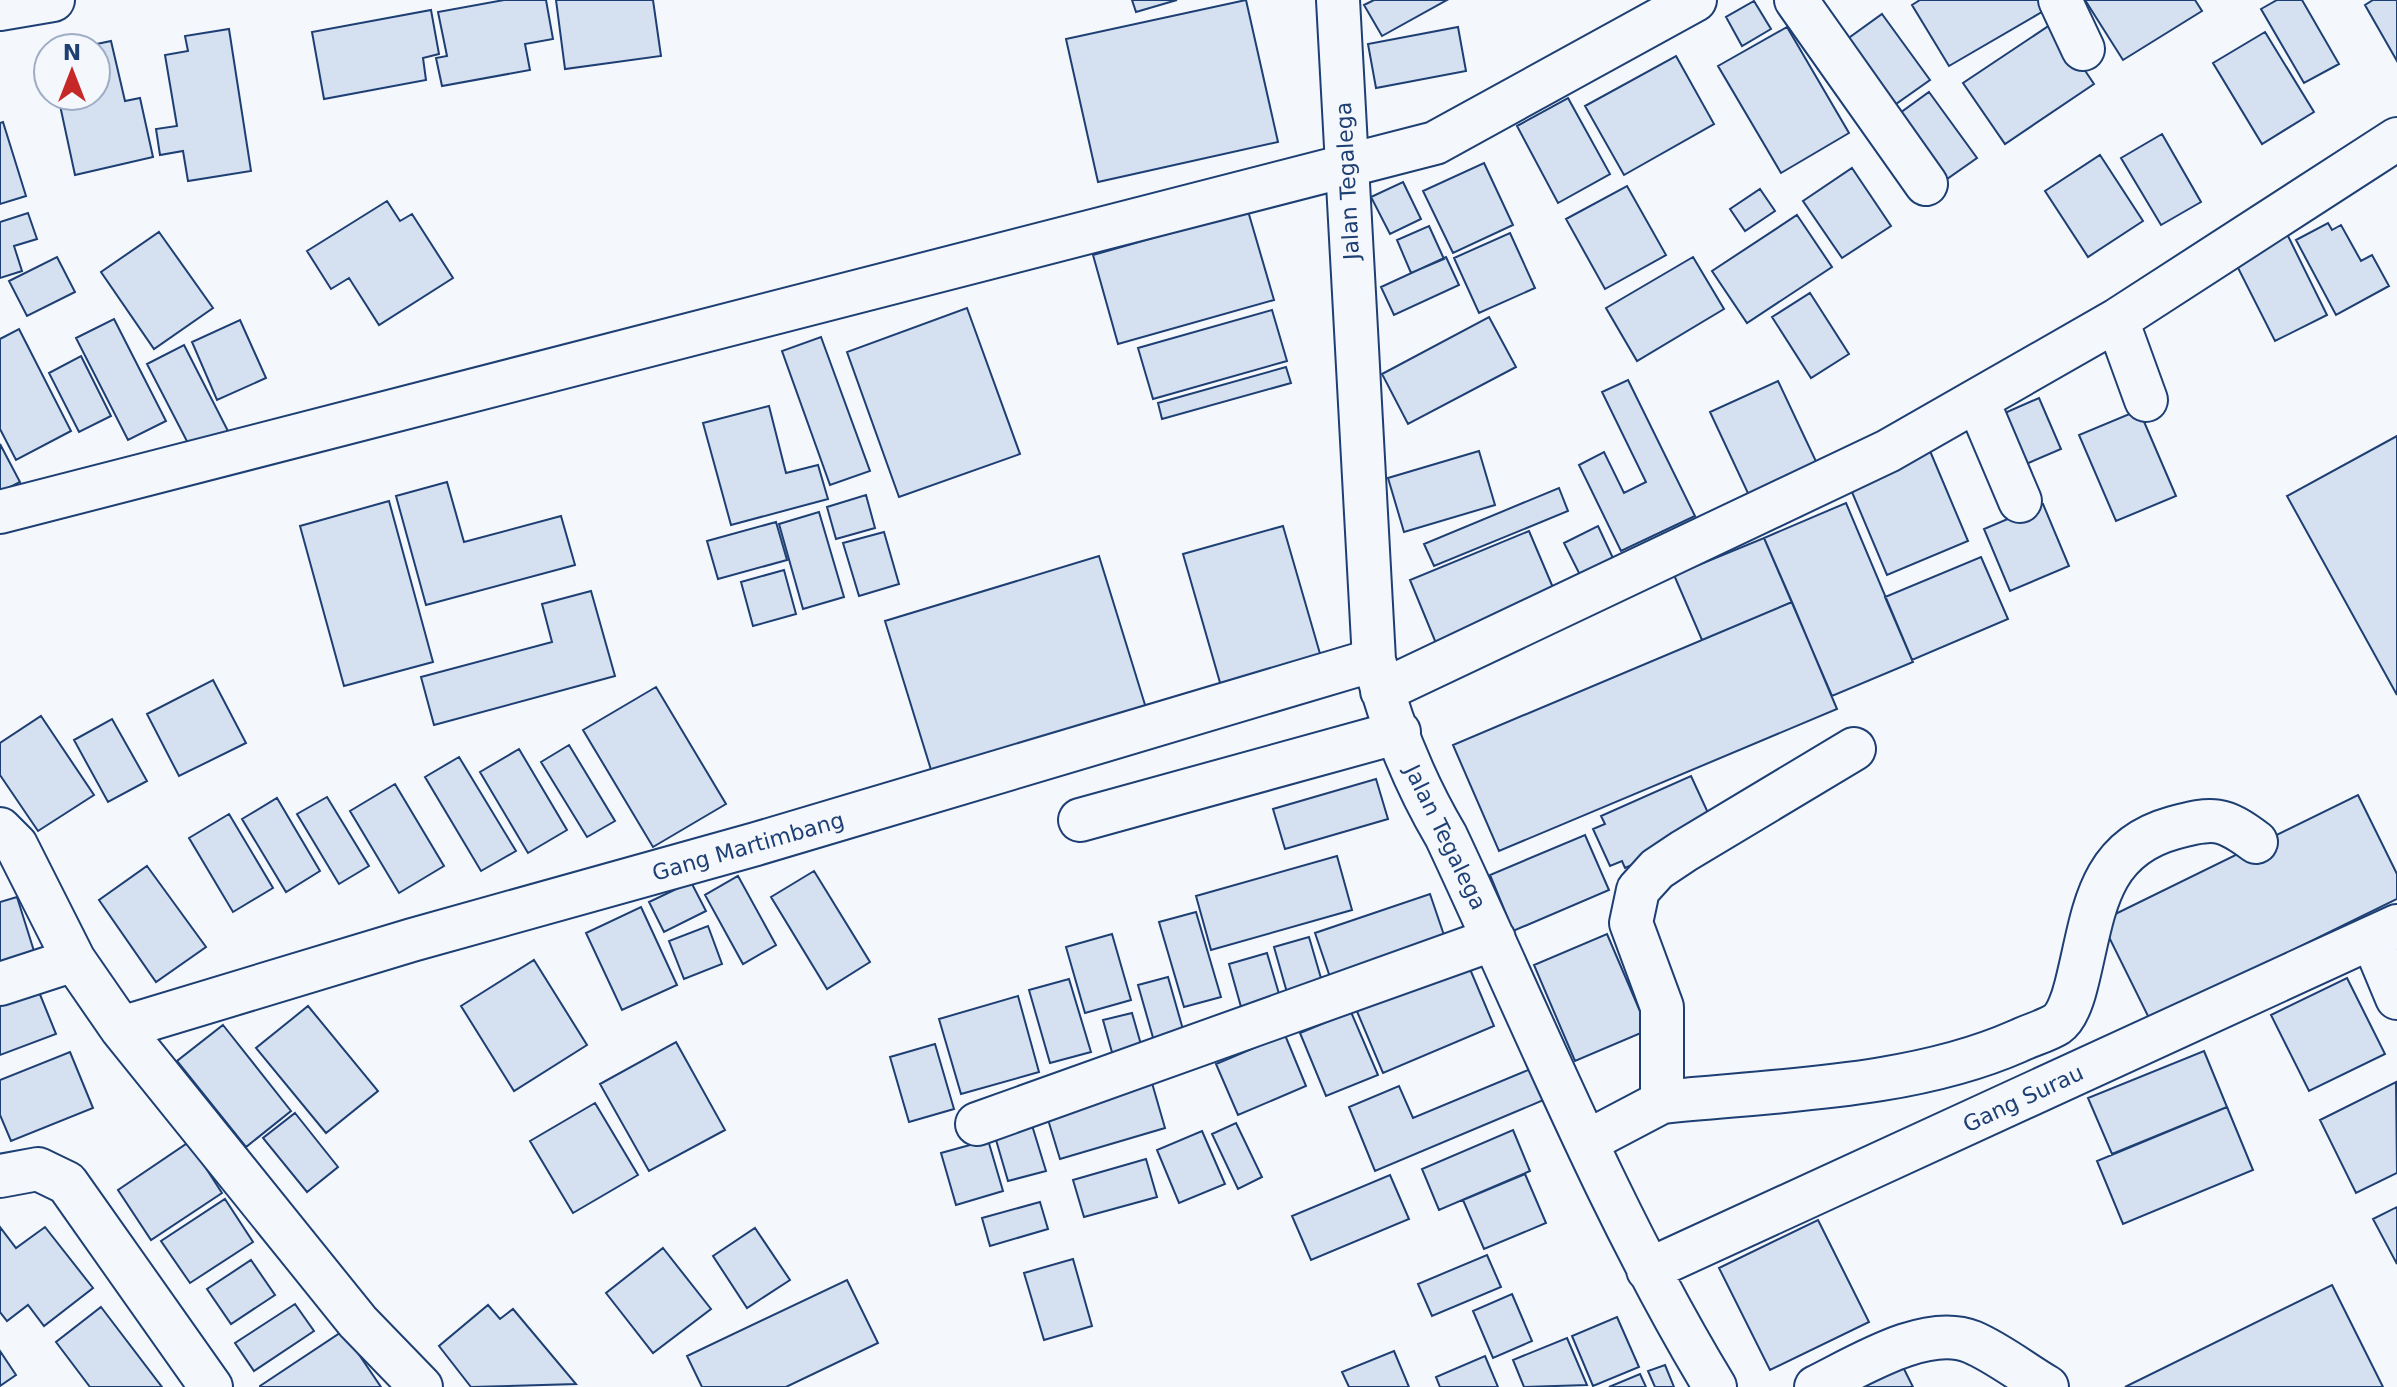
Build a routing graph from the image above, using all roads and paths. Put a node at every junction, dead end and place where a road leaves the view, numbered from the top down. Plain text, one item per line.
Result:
1 (53, 0) edge
2 (1338, 0) edge
3 (1695, 0) edge
4 (1796, 0) edge
5 (2060, 0) edge
6 (0, 9) edge
7 (2083, 49) dead end
8 (2397, 139) edge
9 (1345, 165) junction
10 (1926, 184) dead end
11 (2117, 320) junction
12 (2146, 400) dead end
13 (1978, 402) junction
14 (2020, 501) dead end
15 (0, 512) edge
16 (1378, 676) junction
17 (1399, 732) junction
18 (1854, 749) dead end
19 (1080, 820) dead end
20 (0, 829) edge
21 (2256, 842) dead end
22 (2384, 932) edge
23 (1494, 939) junction
24 (74, 960) junction
25 (0, 984) edge
26 (2397, 998) edge
27 (121, 1028) junction
28 (1662, 1102) junction
29 (977, 1124) dead end
30 (1586, 1142) junction
31 (0, 1176) edge
32 (1648, 1270) junction
33 (211, 1387) edge
34 (421, 1387) edge
35 (1715, 1387) edge
36 (1816, 1387) edge
37 (2047, 1387) edge

1 - 6 street
2 - 9 street, Jalan Tegalega
3 - 9 street
4 - 10 street
5 - 7 street
8 - 11 street, Gang Martimbang
9 - 15 street
9 - 16 street, Jalan Tegalega
11 - 12 street
11 - 13 street, Gang Martimbang
13 - 14 street
13 - 16 street, Gang Martimbang
16 - 17 street, Jalan Tegalega
16 - 27 street, Gang Martimbang
17 - 19 street
17 - 23 street, Jalan Tegalega
18 - 28 street
20 - 24 street
21 - 28 street
22 - 26 street
22 - 32 street, Gang Surau
23 - 29 street
23 - 30 street, Jalan Tegalega
24 - 25 street
24 - 27 street
27 - 34 street
28 - 30 street
30 - 32 street, Jalan Tegalega
31 - 33 street
32 - 35 street, Jalan Tegalega
36 - 37 street

